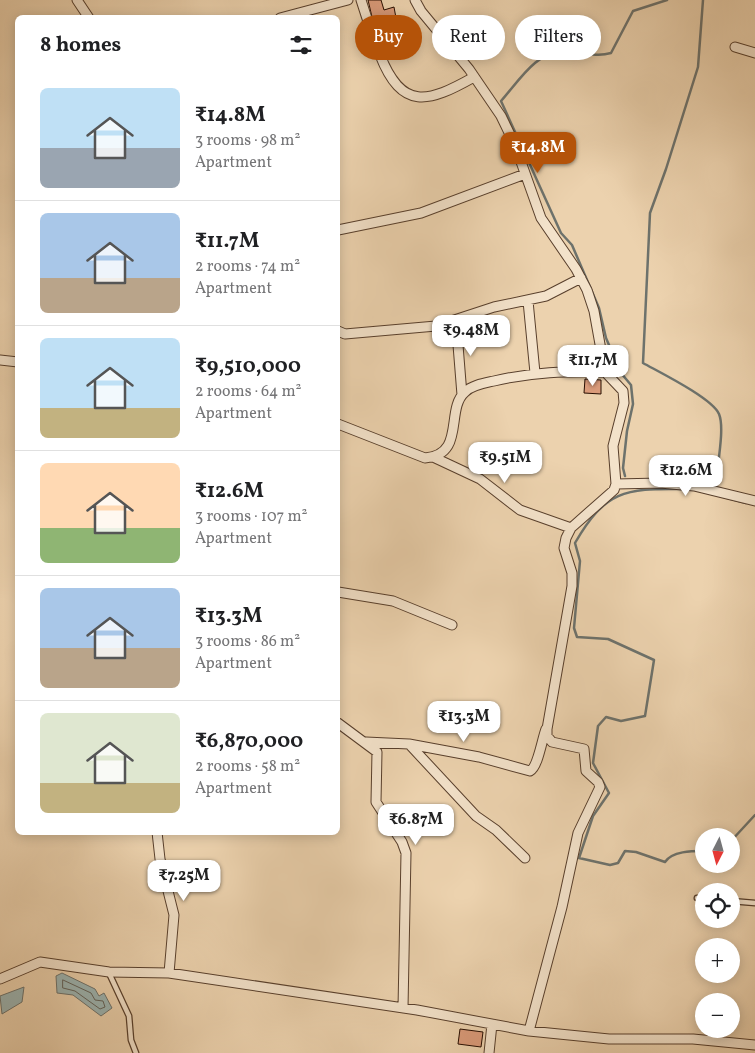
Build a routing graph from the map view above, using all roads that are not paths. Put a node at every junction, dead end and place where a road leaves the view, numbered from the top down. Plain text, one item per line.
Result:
1 (77, 0) edge
2 (348, 0) edge
3 (361, 0) edge
4 (415, 0) edge
5 (87, 15) edge
6 (291, 15) edge
7 (735, 47) dead end
8 (755, 53) edge
9 (474, 77) junction
10 (525, 174) junction
11 (340, 230) edge
12 (581, 278) junction
13 (528, 301) junction
14 (456, 320) junction
15 (340, 332) edge
16 (0, 360) edge
17 (15, 362) edge
18 (605, 372) junction
19 (535, 373) junction
20 (462, 395) junction
21 (340, 424) edge
22 (433, 457) junction
23 (616, 484) junction
24 (755, 500) edge
25 (571, 528) junction
26 (340, 592) edge
27 (452, 625) dead end
28 (340, 723) edge
29 (547, 729) junction
30 (366, 742) junction
31 (409, 744) junction
32 (157, 835) edge
33 (525, 858) dead end
34 (740, 901) edge
35 (755, 902) edge
36 (109, 972) junction
37 (169, 973) junction
38 (0, 979) edge
39 (403, 1008) junction
40 (492, 1024) junction
41 (529, 1031) junction
42 (755, 1045) edge
43 (136, 1053) edge
44 (489, 1053) edge

1 - 5 street
2 - 6 street
3 - 9 street
4 - 9 street
7 - 8 street
9 - 10 street
10 - 11 street
10 - 12 street
12 - 13 street
12 - 18 street
13 - 14 street
13 - 19 street
14 - 15 street
14 - 20 street
16 - 17 street
18 - 19 street
18 - 23 street
19 - 20 street
20 - 22 street
21 - 22 street
22 - 25 street
23 - 24 street
23 - 25 street
25 - 29 street
26 - 27 street
28 - 30 street
29 - 31 street
29 - 41 street
30 - 31 street
30 - 39 street
31 - 33 street
32 - 37 street
34 - 35 lane
36 - 37 street
36 - 38 street
36 - 43 lane
37 - 39 street
39 - 40 street
40 - 41 street
40 - 44 street
41 - 42 street

